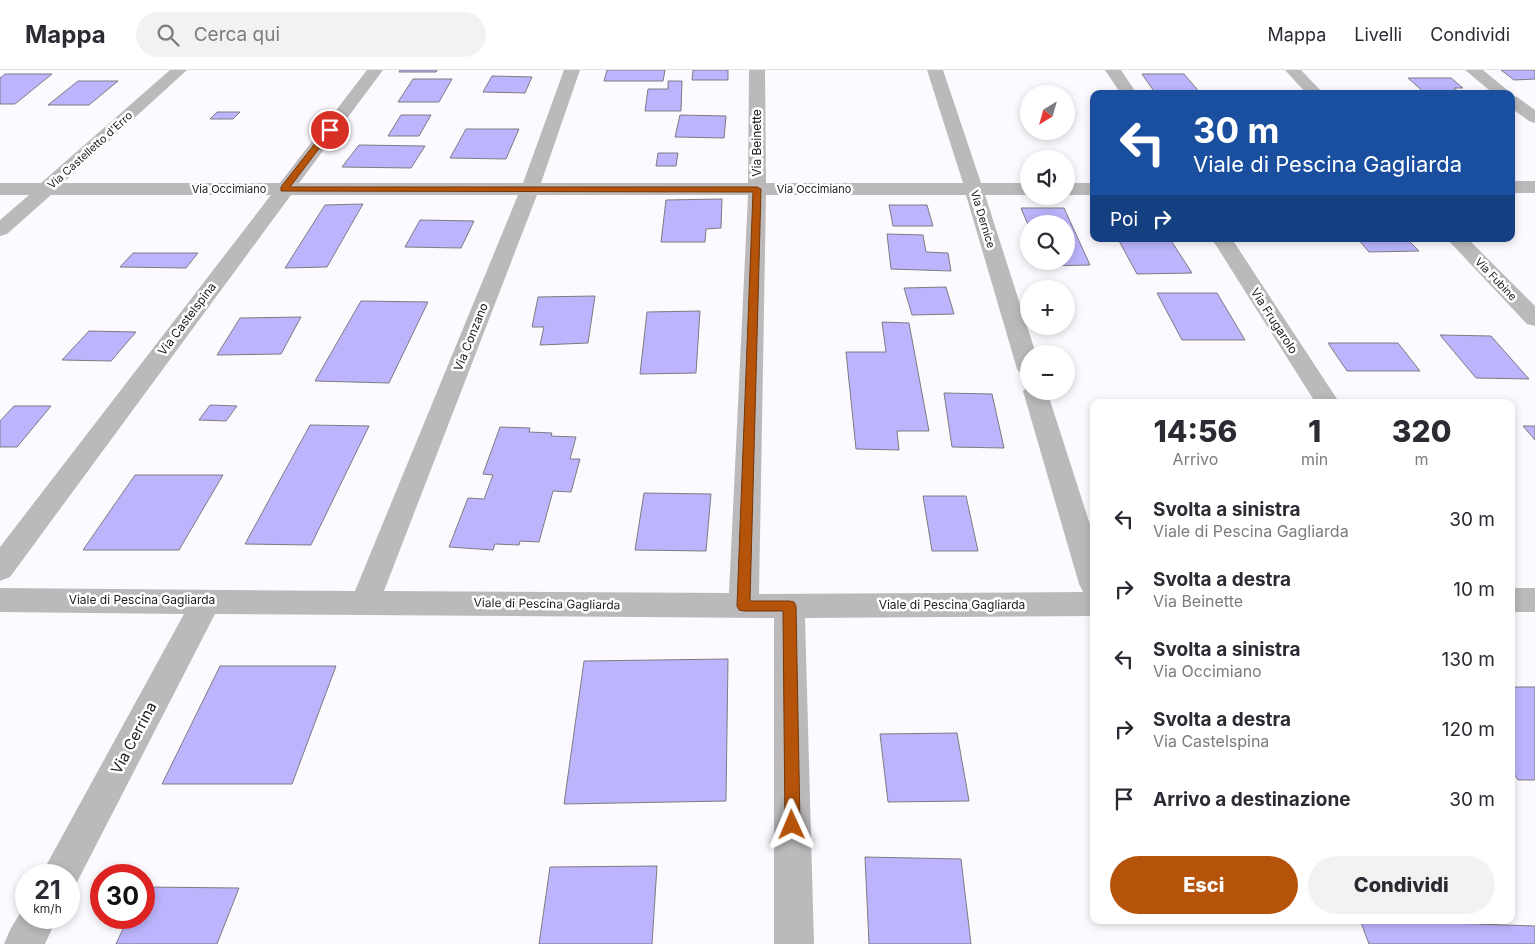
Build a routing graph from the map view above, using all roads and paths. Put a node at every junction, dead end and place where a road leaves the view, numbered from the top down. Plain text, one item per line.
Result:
1 (180, 70) edge
2 (375, 70) edge
3 (572, 70) edge
4 (757, 70) edge
5 (935, 70) edge
6 (1113, 70) edge
7 (1293, 70) edge
8 (1473, 70) edge
9 (1126, 90) edge
10 (1312, 90) edge
11 (1499, 90) edge
12 (1515, 103) edge
13 (1535, 118) edge
14 (1515, 187) edge
15 (1535, 187) edge
16 (0, 189) edge
17 (45, 189) junction
18 (284, 189) junction
19 (530, 189) junction
20 (757, 189) junction
21 (974, 189) junction
22 (1020, 189) edge
23 (1075, 189) edge
24 (1090, 189) edge
25 (0, 230) edge
26 (1224, 242) edge
27 (1460, 242) edge
28 (1535, 319) edge
29 (1022, 345) edge
30 (1325, 399) edge
31 (1039, 400) edge
32 (0, 569) edge
33 (1090, 571) edge
34 (0, 600) edge
35 (1515, 600) edge
36 (1535, 600) edge
37 (207, 601) junction
38 (365, 602) junction
39 (1090, 604) edge
40 (744, 606) junction
41 (789, 606) junction
42 (67, 864) edge
43 (32, 929) edge
44 (24, 944) edge
45 (794, 944) edge

1 - 17 street, Via Castelletto d'Erro
2 - 18 street, Via Castelspina
3 - 19 street, Via Conzano
4 - 20 street, Via Beinette
5 - 21 street, Via Dernice
6 - 9 street
7 - 10 street
8 - 11 street
12 - 13 street
14 - 15 street
16 - 17 street, Via Occimiano
17 - 18 street, Via Occimiano
17 - 25 street, Via Castelletto d'Erro
18 - 19 street, Via Occimiano
18 - 32 street, Via Castelspina
19 - 20 street, Via Occimiano
19 - 38 street, Via Conzano
20 - 21 street, Via Occimiano
20 - 40 street, Via Beinette
21 - 22 street, Via Occimiano
21 - 29 street, Via Dernice
23 - 24 street
26 - 30 street, Via Frugarolo
27 - 28 street, Via Fubine
31 - 33 street
34 - 37 street, Viale di Pescina Gagliarda
35 - 36 street
37 - 38 street, Viale di Pescina Gagliarda
37 - 42 street, Via Cerrina
38 - 40 street, Viale di Pescina Gagliarda
39 - 41 street, Viale di Pescina Gagliarda
40 - 41 street, Viale di Pescina Gagliarda
41 - 45 street
43 - 44 street

